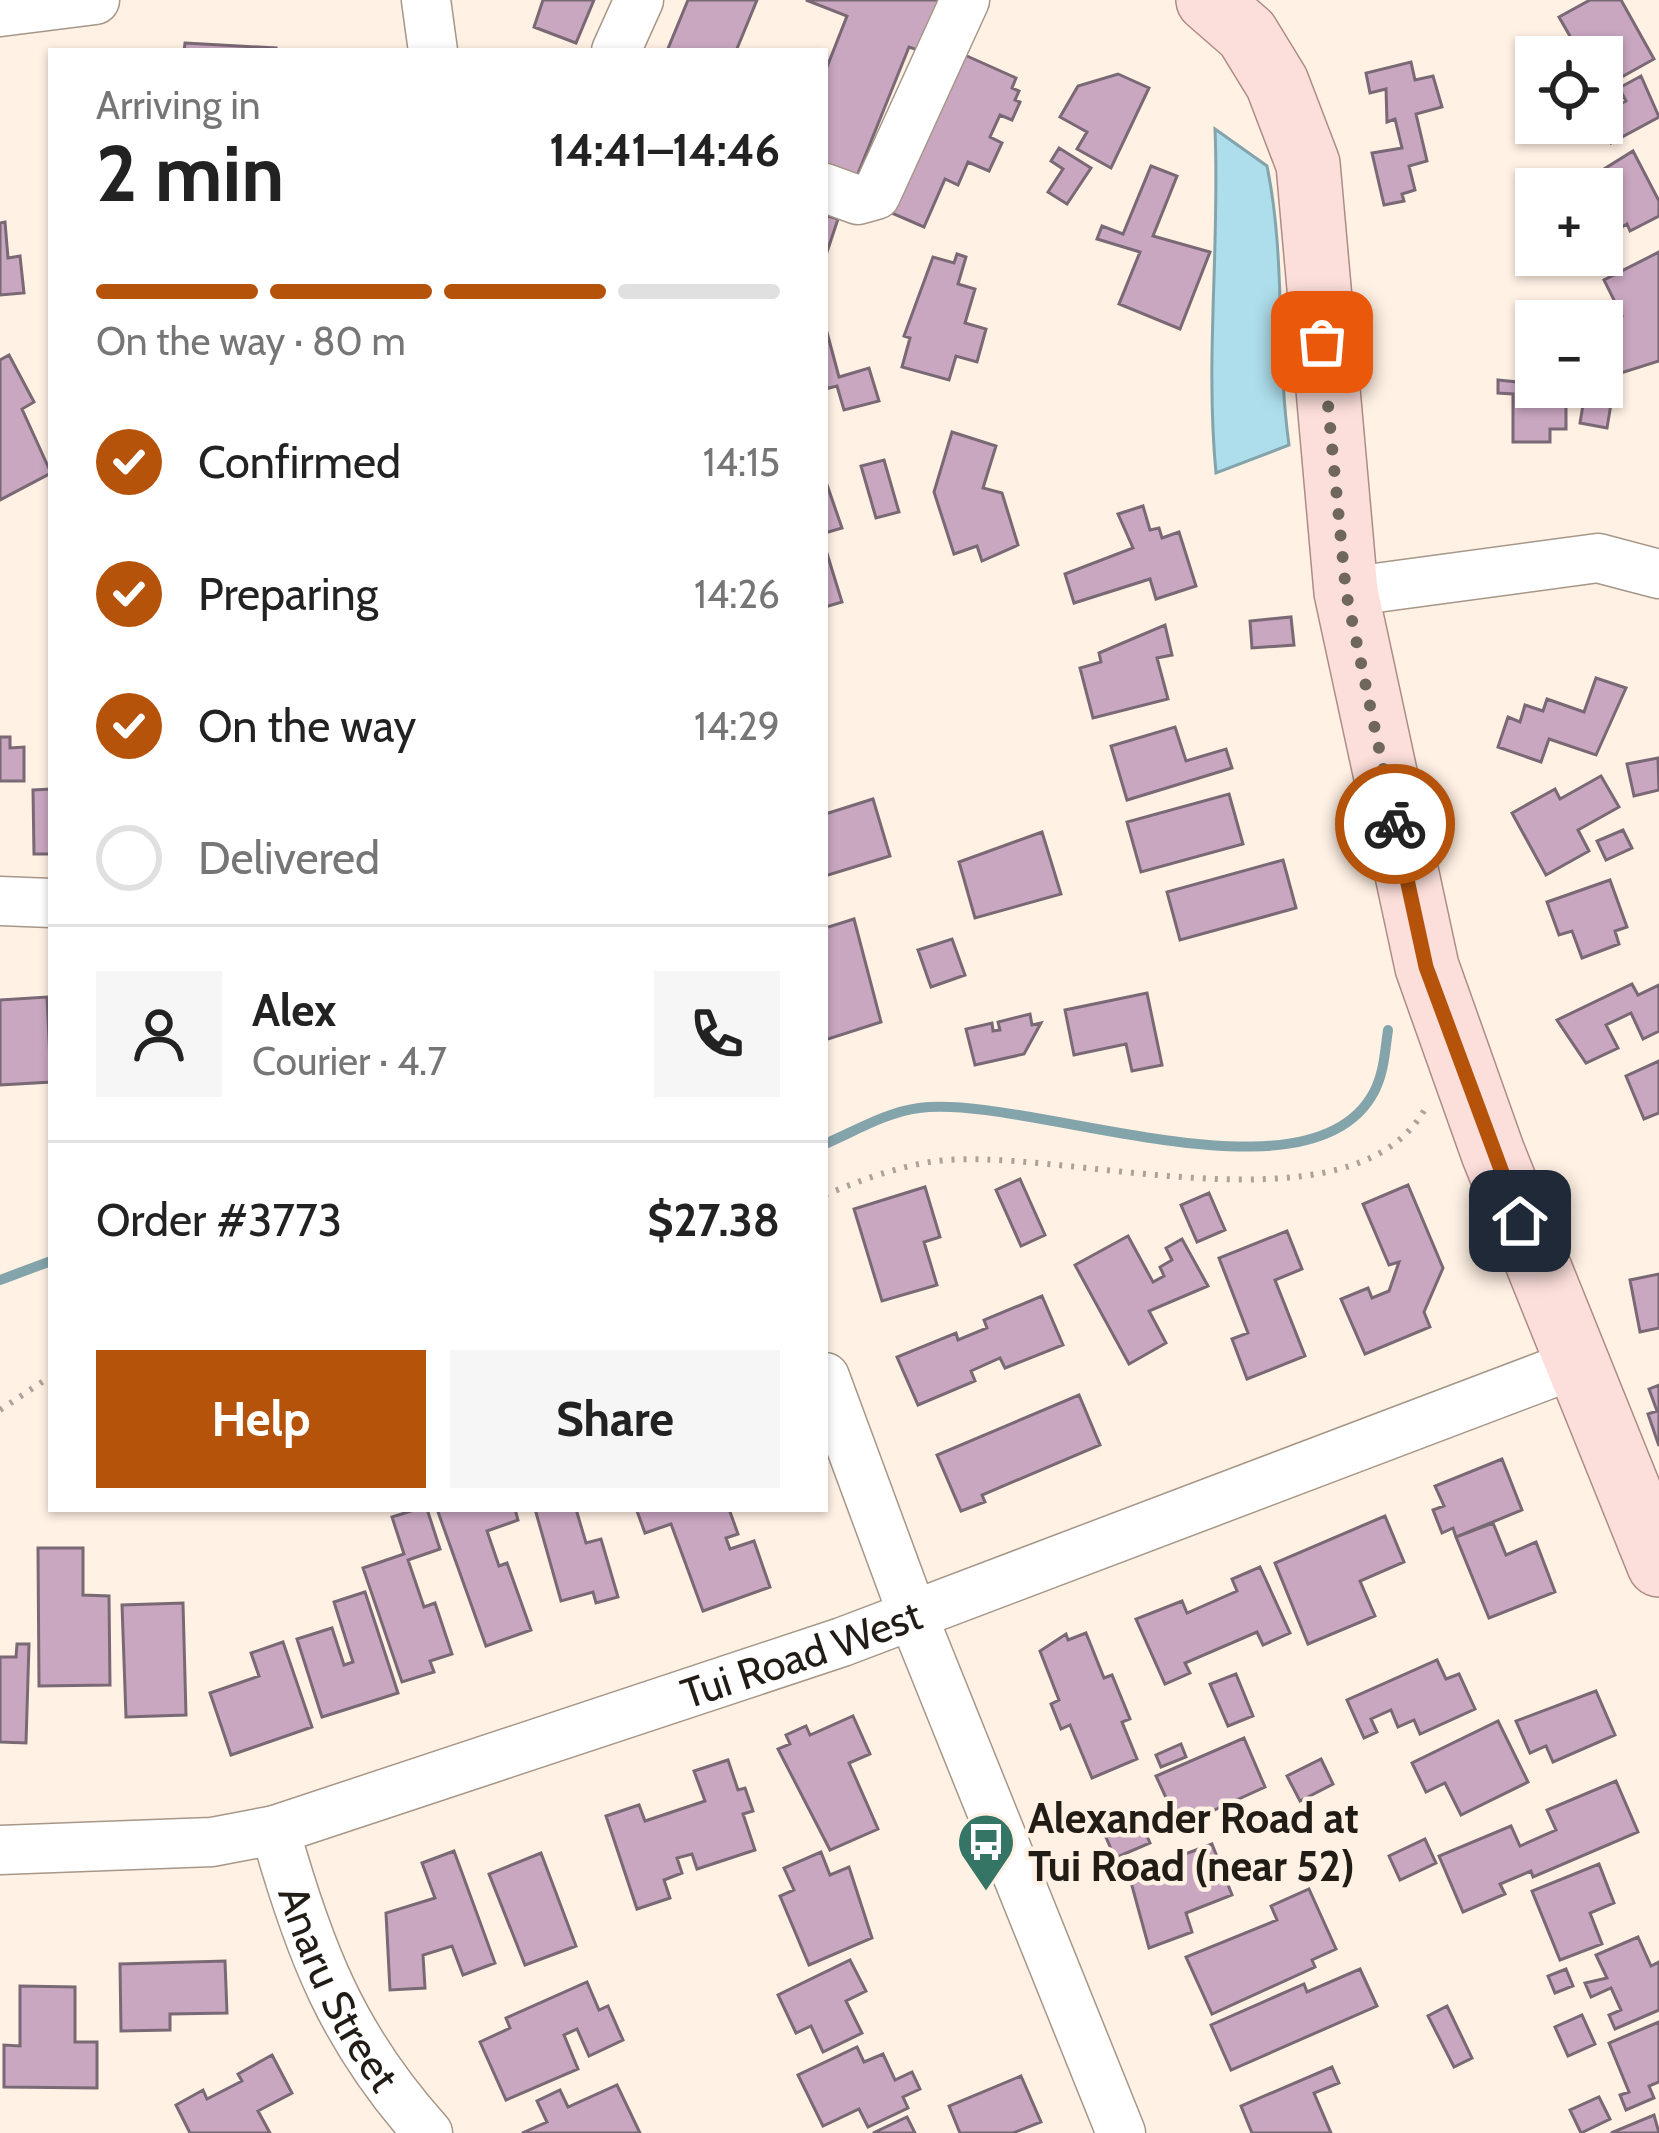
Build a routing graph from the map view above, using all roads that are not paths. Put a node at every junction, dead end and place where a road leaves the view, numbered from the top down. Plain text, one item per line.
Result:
1 (95, 0) edge
2 (427, 0) edge
3 (639, 0) edge
4 (965, 0) edge
5 (1208, 0) edge
6 (0, 12) edge
7 (433, 48) edge
8 (617, 48) edge
9 (828, 189) edge
10 (1659, 574) edge
11 (1346, 592) junction
12 (0, 901) edge
13 (48, 903) edge
14 (1581, 1362) junction
15 (828, 1385) edge
16 (1659, 1565) edge
17 (912, 1614) junction
18 (275, 1830) junction
19 (0, 1850) edge
20 (428, 2133) edge
21 (1121, 2133) edge

1 - 6 street
2 - 7 street
3 - 8 street
4 - 9 street
5 - 11 main road
10 - 11 street
11 - 14 main road
12 - 13 street
14 - 16 main road
14 - 17 street, Tui Road West
15 - 17 street
17 - 18 street, Tui Road West
17 - 21 street
18 - 19 street, Tui Road West
18 - 20 street, Anaru Street

